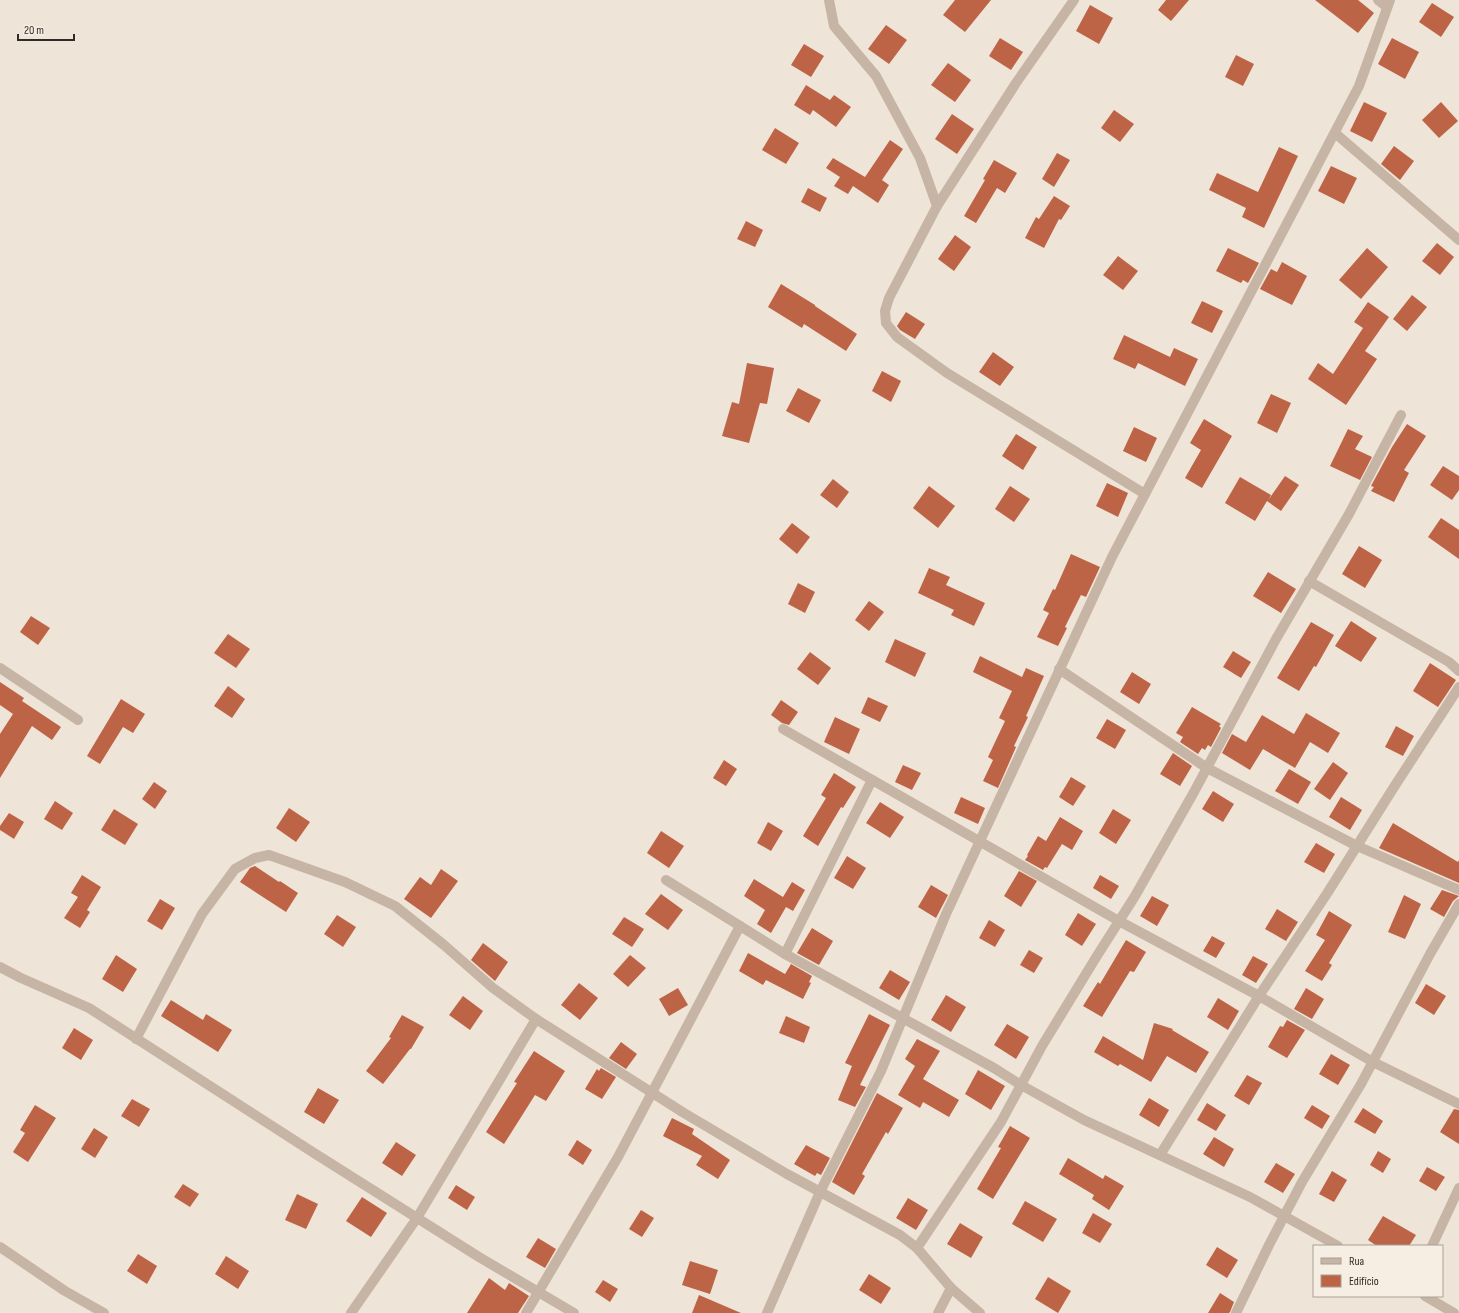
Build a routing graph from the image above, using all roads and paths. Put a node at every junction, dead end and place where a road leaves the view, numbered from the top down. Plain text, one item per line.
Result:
1 (829, 0) edge
2 (1074, 0) edge
3 (1378, 0) edge
4 (1388, 4) edge
5 (1335, 134) junction
6 (937, 206) junction
7 (1459, 240) edge
8 (1401, 415) dead end
9 (1145, 494) junction
10 (1309, 582) junction
11 (0, 668) edge
12 (1059, 670) junction
13 (1459, 671) edge
14 (1459, 687) edge
15 (78, 720) dead end
16 (783, 729) dead end
17 (1207, 768) junction
18 (872, 780) junction
19 (980, 842) junction
20 (1357, 846) junction
21 (666, 880) dead end
22 (1459, 890) edge
23 (1459, 904) edge
24 (1119, 921) junction
25 (740, 926) junction
26 (785, 954) junction
27 (0, 967) edge
28 (1259, 996) junction
29 (902, 1018) junction
30 (536, 1019) junction
31 (136, 1038) junction
32 (1373, 1062) junction
33 (1021, 1086) junction
34 (653, 1093) junction
35 (1459, 1104) edge
36 (1160, 1155) junction
37 (1459, 1188) edge
38 (820, 1192) junction
39 (1285, 1215) junction
40 (417, 1218) junction
41 (1336, 1245) edge
42 (1432, 1245) edge
43 (0, 1247) edge
44 (917, 1248) junction
45 (951, 1288) junction
46 (539, 1292) junction
47 (1425, 1297) edge
48 (1444, 1310) edge
49 (104, 1313) edge
50 (351, 1313) edge
51 (526, 1313) edge
52 (574, 1313) edge
53 (767, 1313) edge
54 (938, 1313) edge
55 (980, 1313) edge
56 (1236, 1313) edge
57 (1454, 1313) edge

1 - 6 street
2 - 6 street
3 - 4 street
4 - 5 street
5 - 7 street
5 - 9 street
6 - 9 street
8 - 10 street
9 - 12 street
10 - 13 street
10 - 17 street
11 - 15 street
12 - 17 street
12 - 19 street
14 - 20 street
16 - 18 street
17 - 20 street
17 - 24 street
18 - 19 street
18 - 26 street
19 - 24 street
19 - 29 street
20 - 22 street
20 - 28 street
21 - 25 street
23 - 32 street
24 - 28 street
24 - 33 street
25 - 26 street
25 - 34 street
26 - 29 street
27 - 31 street
28 - 32 street
28 - 36 street
29 - 33 street
29 - 38 street
30 - 31 street
30 - 34 street
30 - 40 street
31 - 40 street
32 - 35 street
32 - 39 street
33 - 36 street
33 - 44 street
34 - 38 street
34 - 46 street
36 - 39 street
37 - 42 street
38 - 44 street
38 - 53 street
39 - 41 street
39 - 56 street
40 - 46 street
40 - 50 street
43 - 49 street
44 - 45 street
45 - 54 street
45 - 55 street
46 - 51 street
46 - 52 street
47 - 48 street
48 - 57 street

